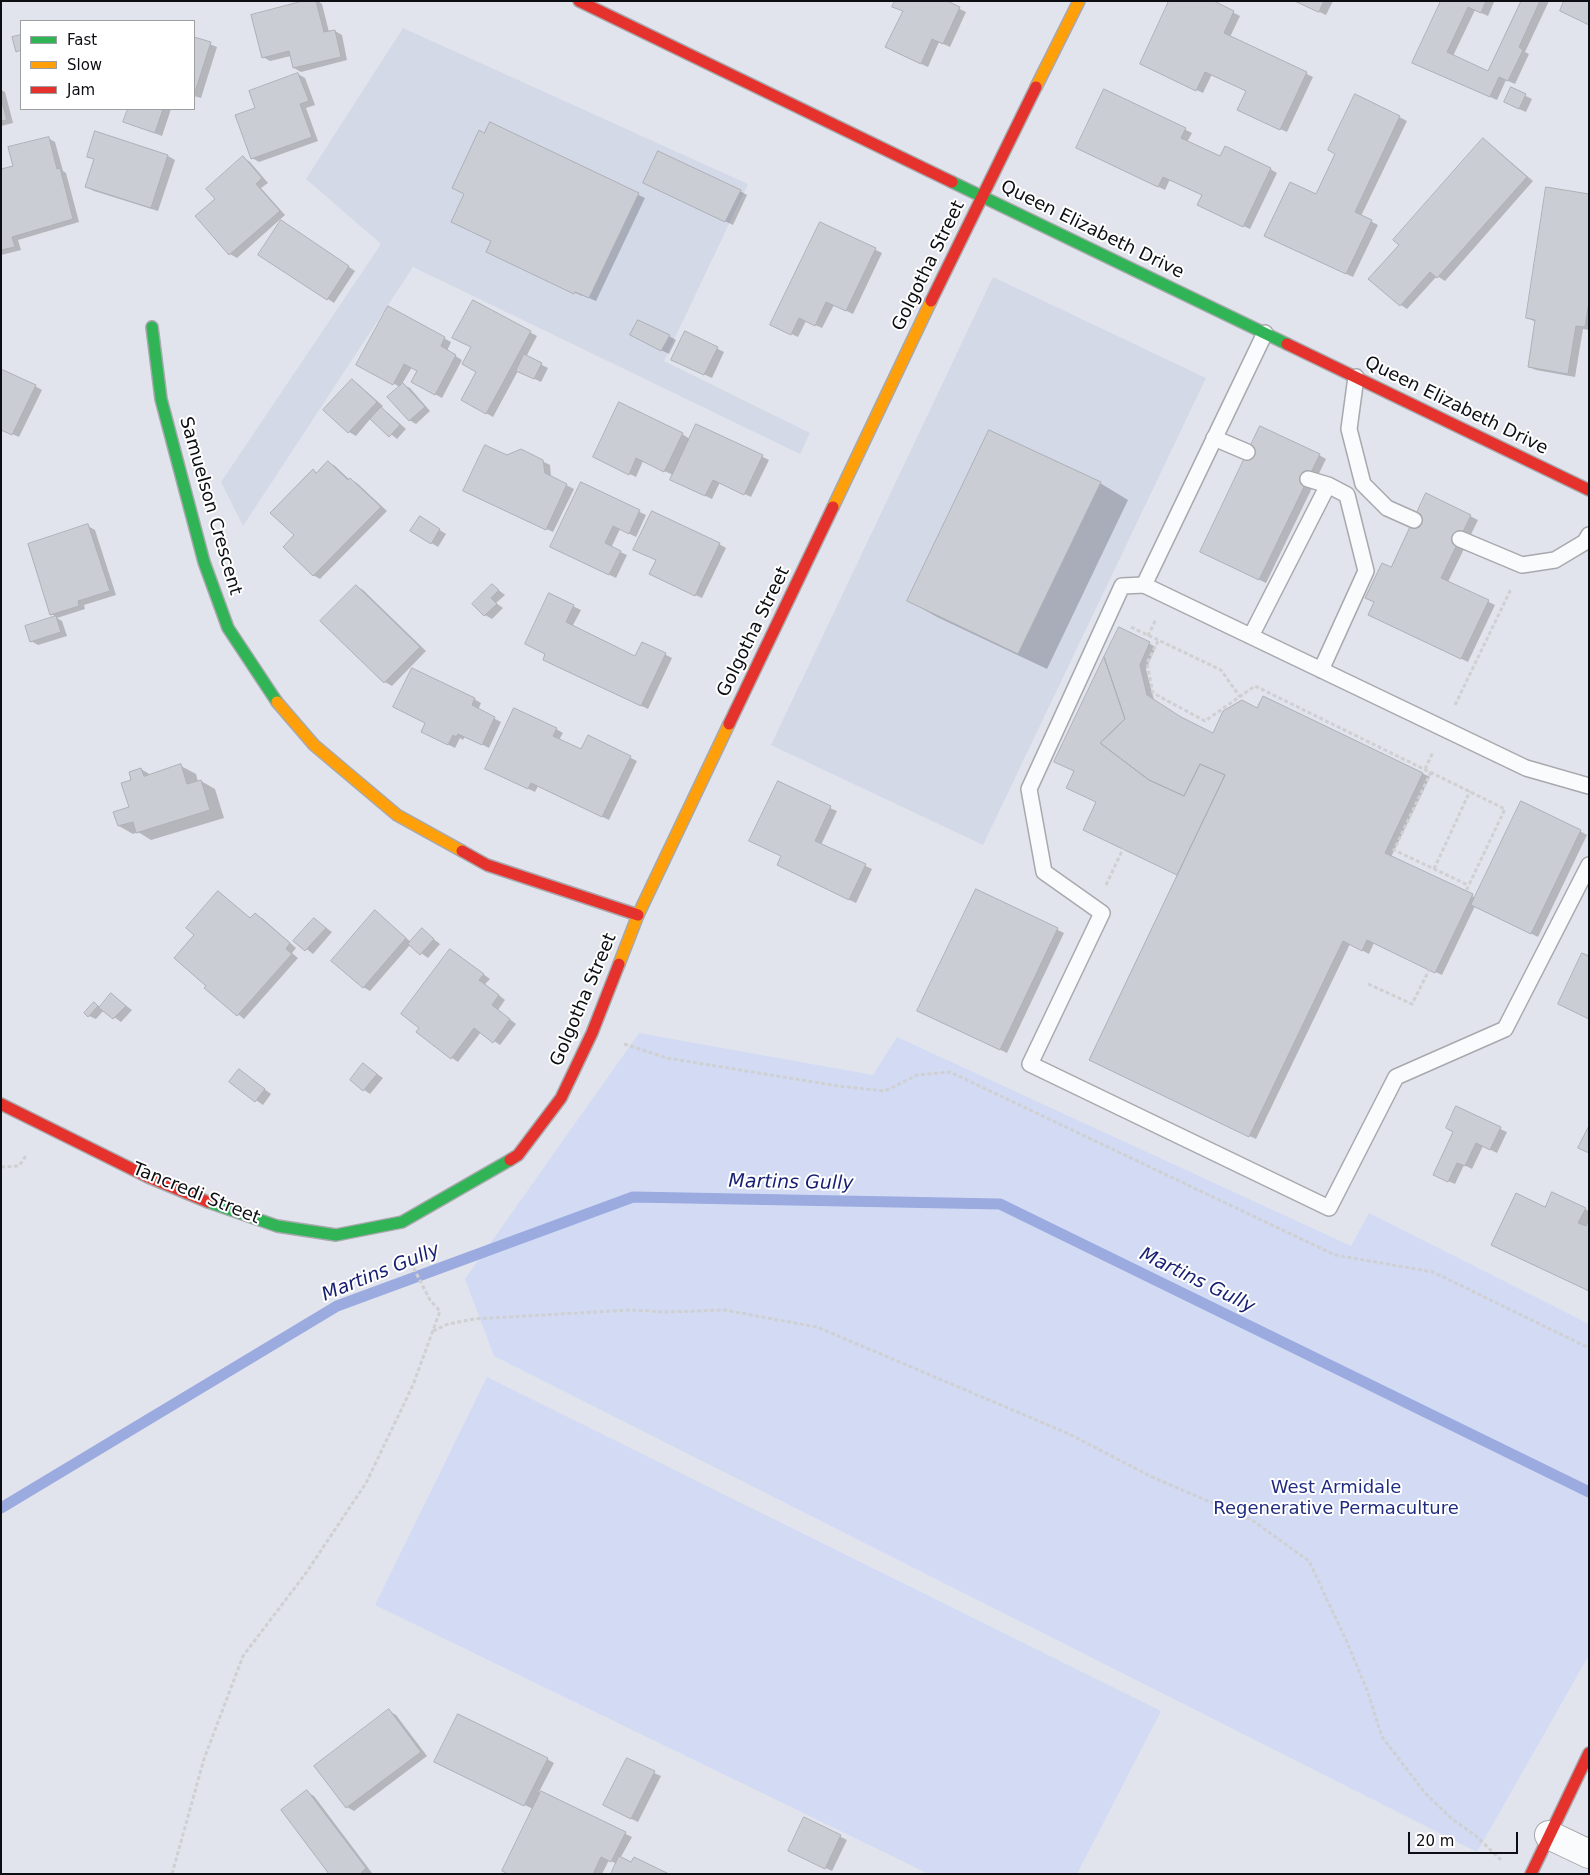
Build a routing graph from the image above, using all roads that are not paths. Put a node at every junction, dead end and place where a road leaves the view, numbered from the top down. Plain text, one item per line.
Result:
1 (579, 1) edge
2 (1079, 1) edge
3 (982, 197) junction
4 (152, 327) dead end
5 (1265, 333) junction
6 (1356, 377) junction
7 (1214, 438) junction
8 (1247, 452) dead end
9 (1308, 479) dead end
10 (1363, 484) junction
11 (1328, 485) junction
12 (1589, 490) edge
13 (1347, 495) junction
14 (1414, 520) dead end
15 (1589, 535) edge
16 (1460, 539) dead end
17 (1144, 585) junction
18 (1251, 636) junction
19 (1321, 670) junction
20 (1589, 786) edge
21 (1589, 865) edge
22 (638, 915) junction
23 (1, 1104) edge
24 (402, 1222) joint
25 (1589, 1753) edge
26 (1549, 1835) junction
27 (1589, 1854) edge
28 (1531, 1874) edge

1 - 3 street, Queen Elizabeth Drive
2 - 3 street, Golgotha Street
3 - 5 street, Queen Elizabeth Drive
3 - 22 street, Golgotha Street
4 - 22 street, Samuelson Crescent
5 - 6 street, Queen Elizabeth Drive
5 - 7 lane
6 - 10 lane
6 - 12 street, Queen Elizabeth Drive
7 - 8 lane
7 - 17 lane
9 - 11 lane
10 - 13 lane
10 - 14 lane
11 - 13 lane
11 - 18 lane
13 - 19 lane
15 - 16 lane
17 - 18 lane
17 - 21 lane
18 - 19 lane
19 - 20 lane
22 - 24 street, Golgotha Street
23 - 24 street, Tancredi Street
25 - 26 street
26 - 27 street
26 - 28 street

